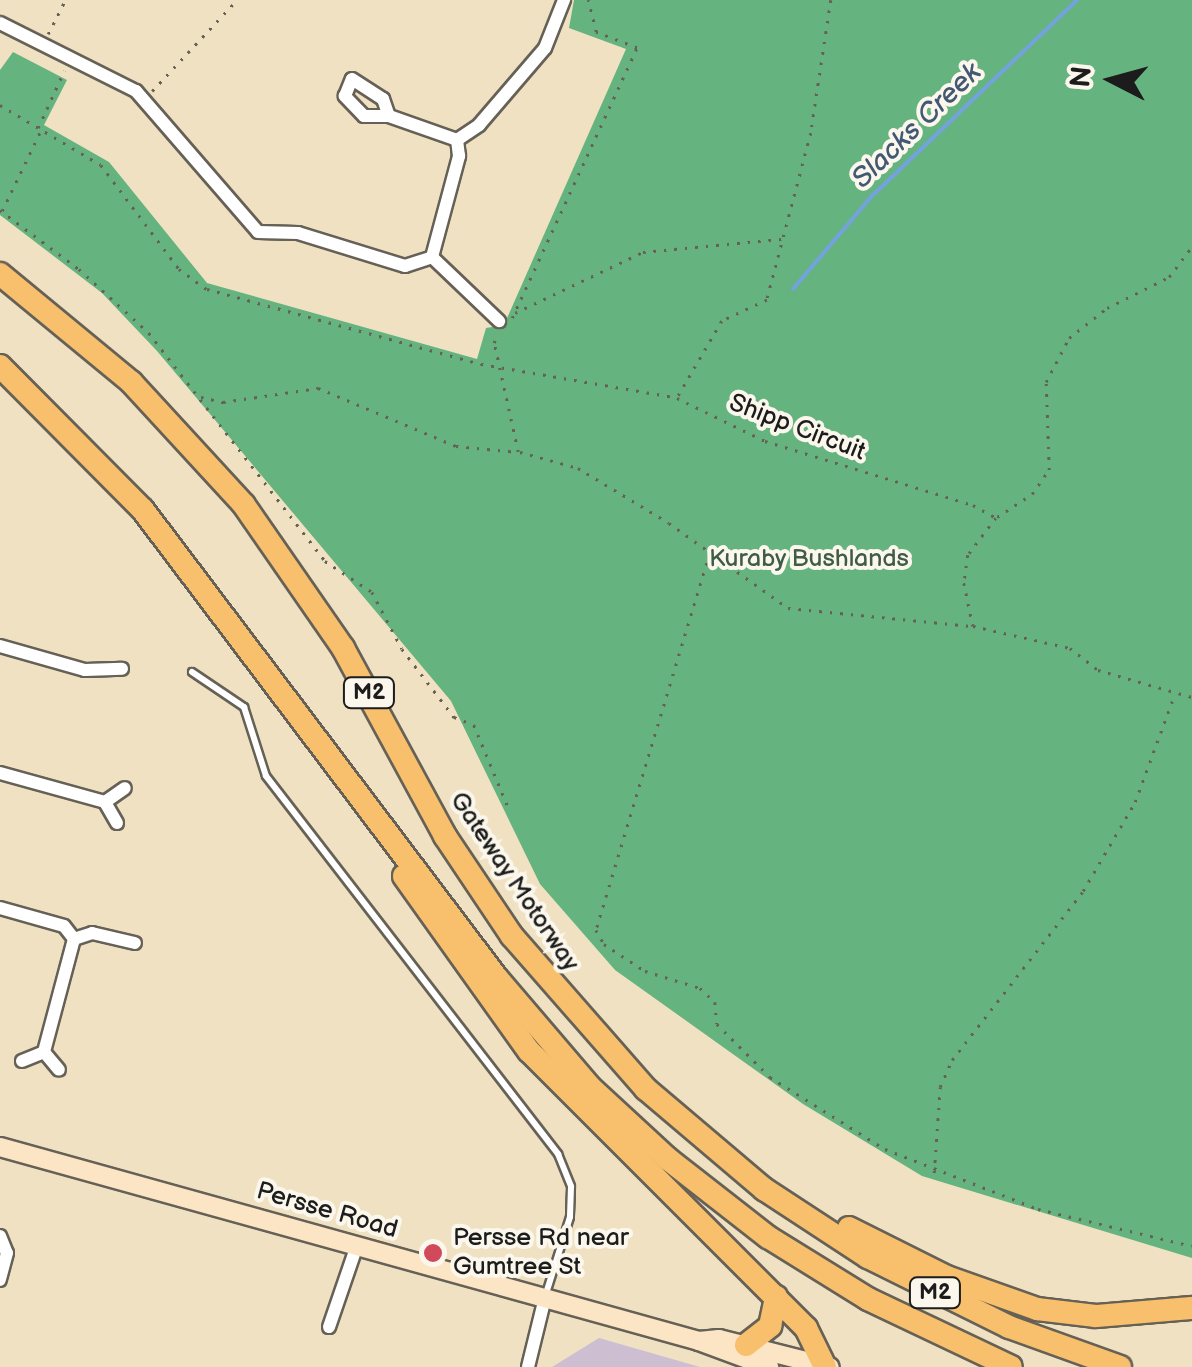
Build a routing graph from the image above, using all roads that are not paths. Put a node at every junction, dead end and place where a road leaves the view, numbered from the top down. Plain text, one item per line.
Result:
1 (564, 0) edge
2 (0, 23) edge
3 (389, 116) dead end
4 (457, 140) junction
5 (432, 257) junction
6 (0, 274) edge
7 (500, 321) road end
8 (0, 366) edge
9 (0, 646) edge
10 (122, 669) dead end
11 (192, 672) dead end
12 (305, 722) junction
13 (0, 773) edge
14 (125, 788) dead end
15 (105, 802) junction
16 (117, 823) dead end
17 (0, 908) edge
18 (74, 939) junction
19 (135, 943) dead end
20 (44, 1052) junction
21 (22, 1061) dead end
22 (59, 1070) dead end
23 (0, 1147) edge
24 (764, 1189) junction
25 (0, 1236) edge
26 (357, 1245) junction
27 (0, 1280) edge
28 (776, 1297) junction
29 (545, 1298) junction
30 (1192, 1308) edge
31 (329, 1327) dead end
32 (699, 1341) junction
33 (746, 1345) junction
34 (827, 1366) edge
35 (528, 1367) edge
36 (769, 1367) edge
37 (1011, 1367) edge
38 (1120, 1367) edge

1 - 4 street
2 - 5 street
3 - 4 street
4 - 5 street
5 - 7 street
6 - 24 highway, Gateway Motorway / M2
8 - 12 highway, M2
9 - 10 street
11 - 29 lane
12 - 28 highway
12 - 37 highway, M2
13 - 15 street
14 - 15 street
15 - 16 street
17 - 18 street
18 - 19 street
18 - 20 street
20 - 21 street
20 - 22 street
23 - 26 street, Persse Road
24 - 30 highway
24 - 38 highway, Gateway Motorway / M2
25 - 27 street
26 - 29 street, Persse Road
26 - 31 street
28 - 33 highway
28 - 34 highway
29 - 32 street, Persse Road
29 - 35 street
32 - 33 street, Persse Road
32 - 36 street, Persse Road
33 - 34 street, Persse Road

